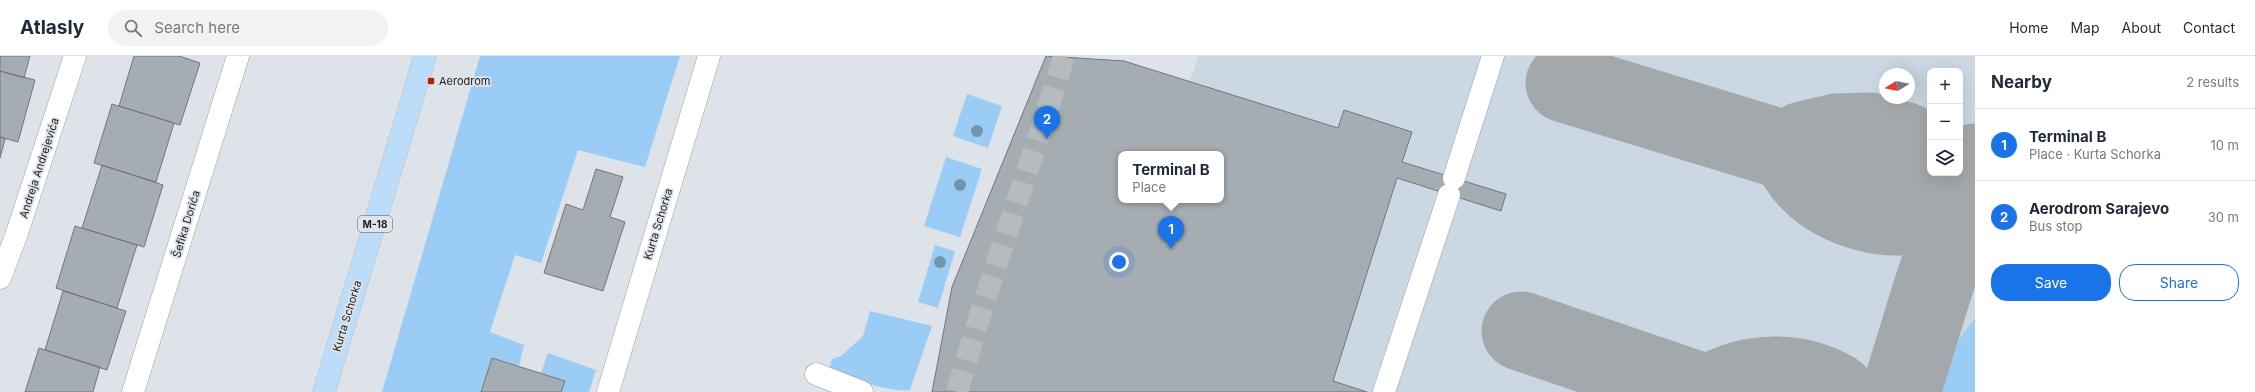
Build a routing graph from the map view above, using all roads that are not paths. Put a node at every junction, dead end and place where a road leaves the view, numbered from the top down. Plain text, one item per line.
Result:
1 (75, 56) edge
2 (238, 56) edge
3 (425, 56) edge
4 (709, 56) edge
5 (1493, 56) edge
6 (0, 278) edge
7 (816, 374) dead end
8 (133, 392) edge
9 (324, 392) edge
10 (608, 392) edge
11 (862, 392) edge
12 (1384, 392) edge

1 - 6 street, Andreja Andrejevića
2 - 8 street, Šefika Dorića
3 - 9 main road, Kurta Schorka / M-18
4 - 10 street, Kurta Schorka
5 - 12 street
7 - 11 street

